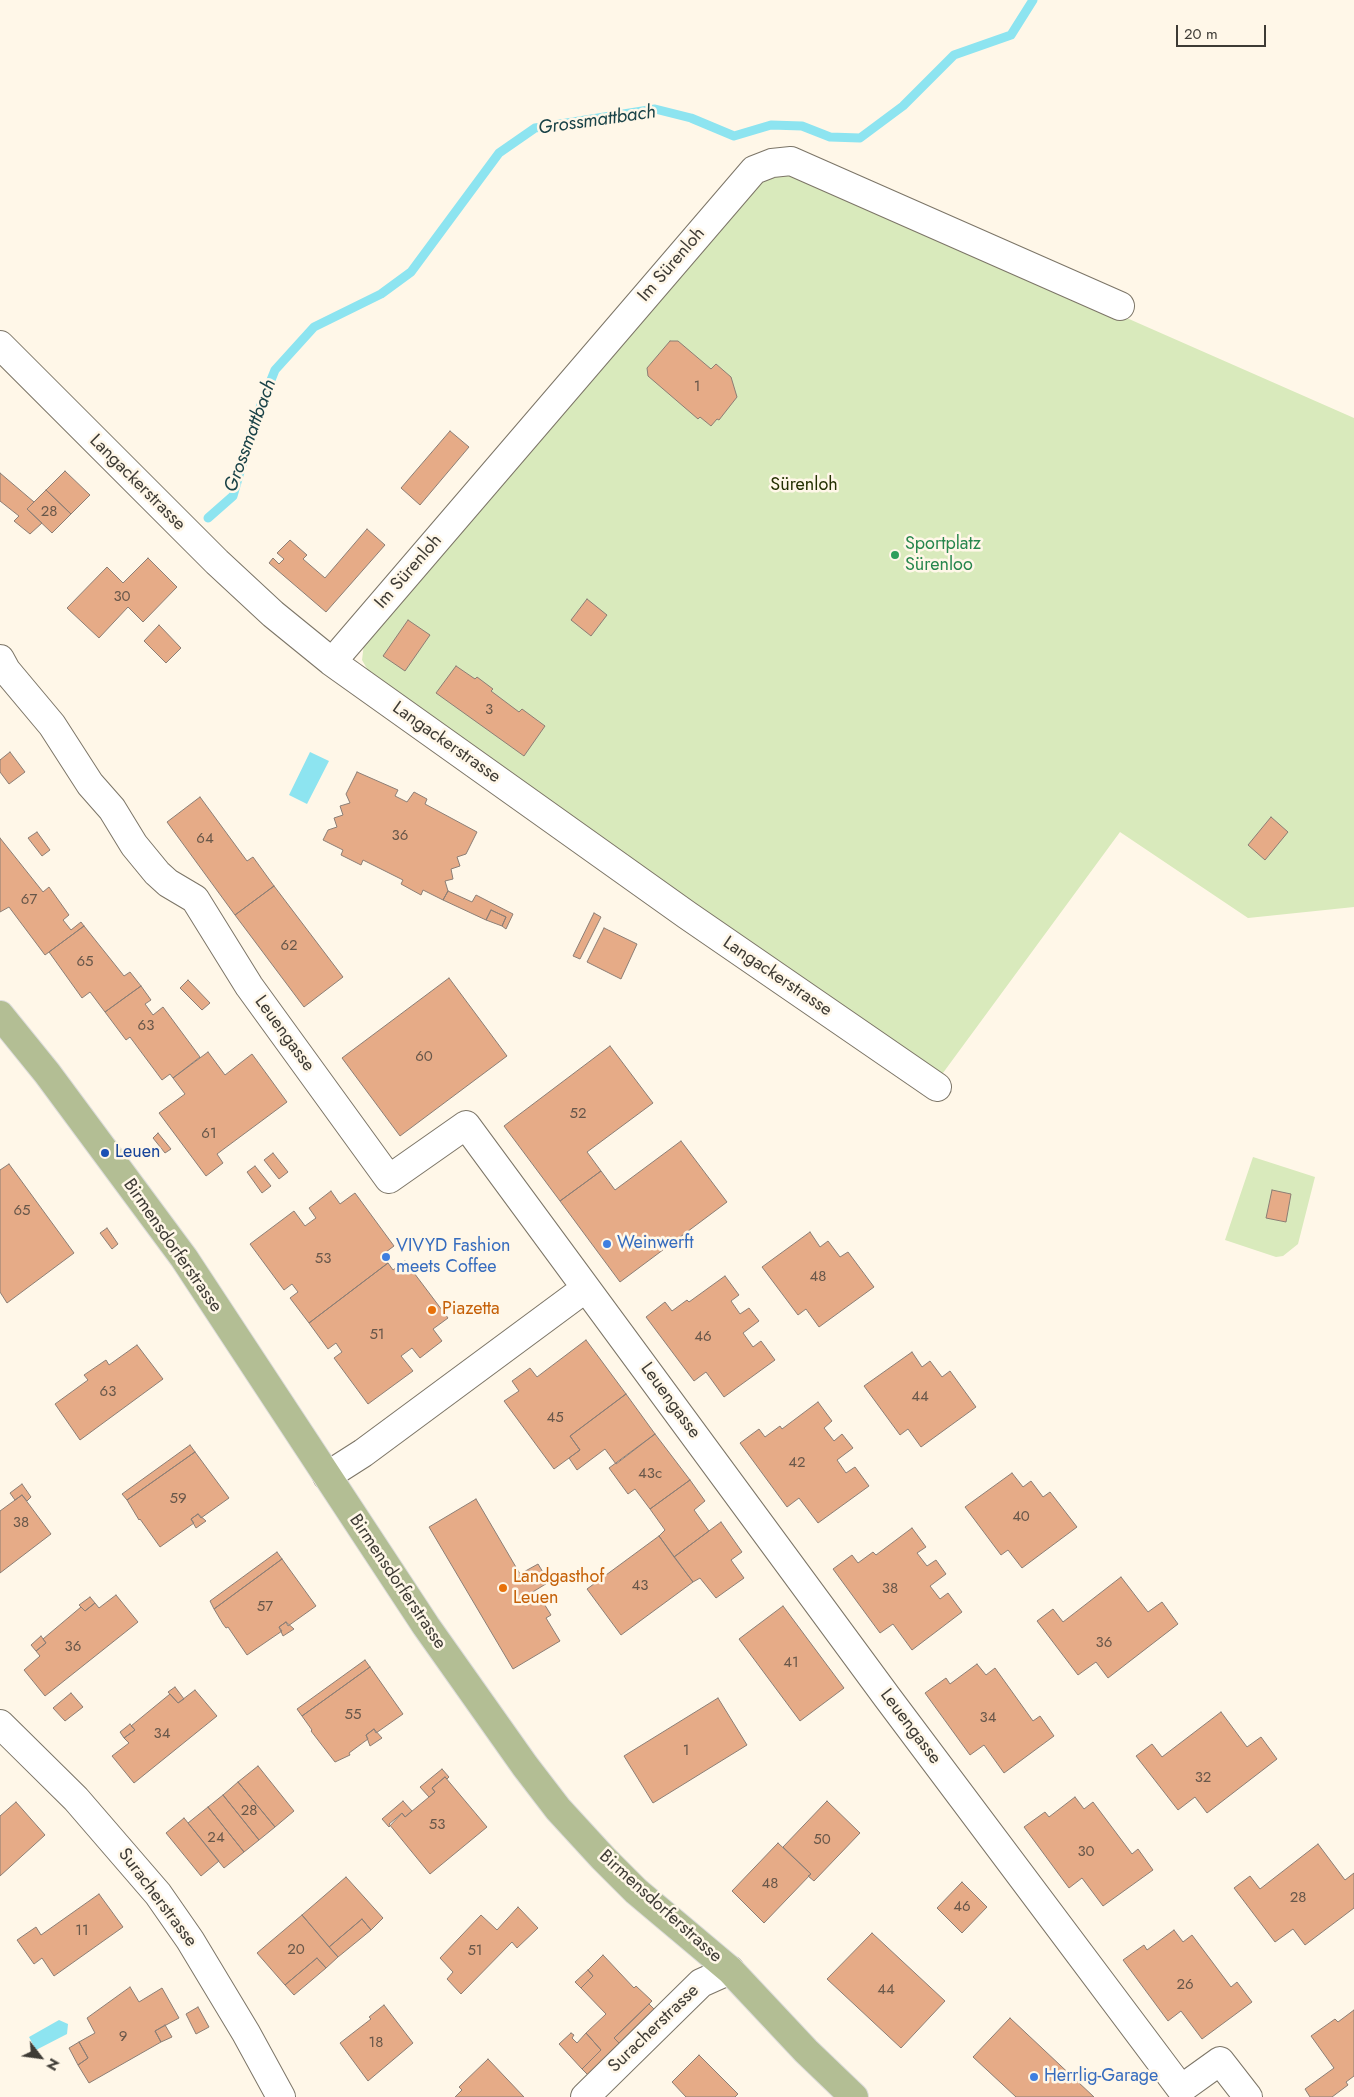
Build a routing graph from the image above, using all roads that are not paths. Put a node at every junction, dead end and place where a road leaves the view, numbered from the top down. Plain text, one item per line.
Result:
1 (1120, 306) dead end
2 (0, 345) edge
3 (0, 659) edge
4 (332, 662) junction
5 (0, 1015) edge
6 (938, 1087) dead end
7 (586, 1288) junction
8 (327, 1476) junction
9 (0, 1724) edge
10 (730, 1970) junction
11 (281, 2097) edge
12 (585, 2097) edge
13 (854, 2097) edge
14 (1248, 2097) edge

1 - 4 street, Im Sürenloh
2 - 4 street, Langackerstrasse
3 - 7 street, Leuengasse
4 - 6 street, Langackerstrasse
5 - 8 main road, Birmensdorferstrasse
7 - 8 street
7 - 14 street, Leuengasse
8 - 10 main road, Birmensdorferstrasse
9 - 11 street, Suracherstrasse
10 - 12 street, Suracherstrasse
10 - 13 main road, Birmensdorferstrasse

